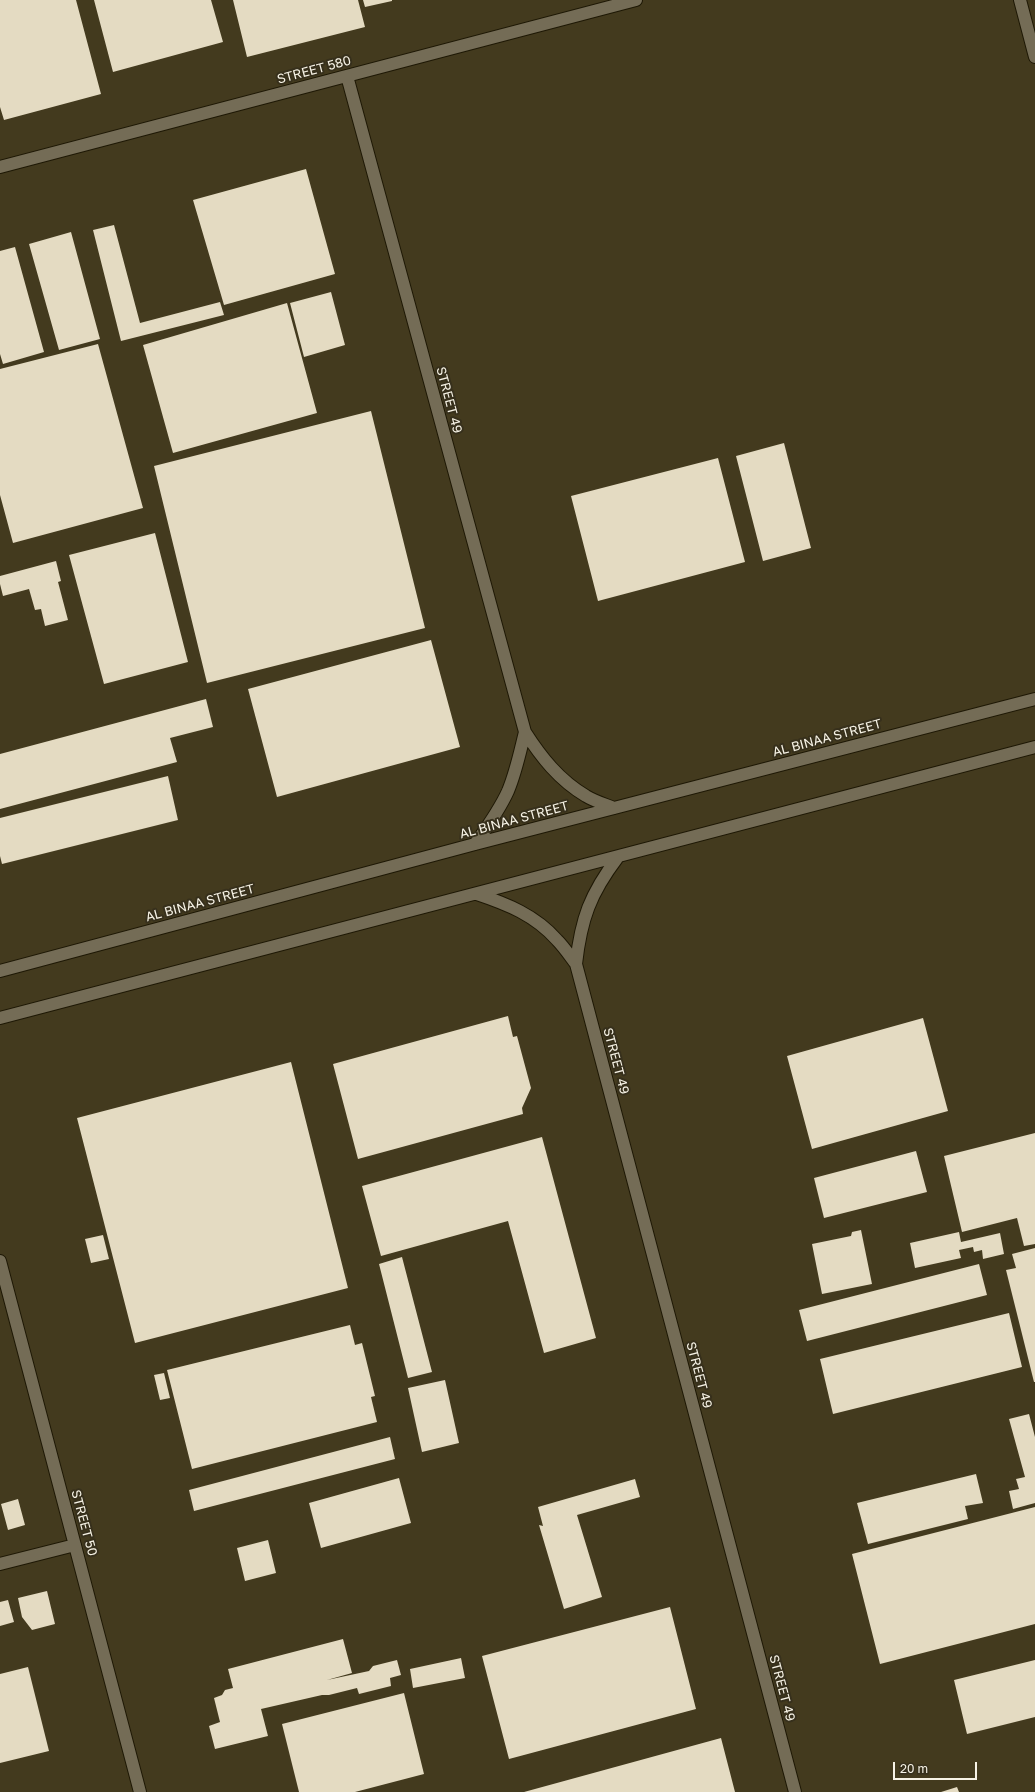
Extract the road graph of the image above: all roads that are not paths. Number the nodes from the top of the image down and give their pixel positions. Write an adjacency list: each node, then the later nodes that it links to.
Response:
1 (636, 0): 4 (street, STREET 580)
2 (1020, 0): 3 (street)
3 (1035, 57)
4 (347, 76): 5 (street, STREET 580); 7 (street, STREET 49)
5 (0, 167)
6 (1035, 699): 9 (street, AL BINAA STREET)
7 (525, 732): 9 (street, STREET 49); 10 (street, STREET 49)
8 (1035, 748): 11 (street)
9 (614, 808): 10 (street, AL BINAA STREET)
10 (475, 844): 15 (street, AL BINAA STREET)
11 (618, 857): 12 (street); 14 (street, STREET 49)
12 (476, 894): 14 (street, STREET 49); 17 (street)
13 (0, 964): 15 (street)
14 (576, 964): 22 (street, STREET 49)
15 (12, 968): 16 (street, AL BINAA STREET)
16 (0, 971)
17 (2, 1020)
18 (0, 1261): 19 (street, STREET 50)
19 (75, 1545): 20 (street); 21 (street, STREET 50)
20 (0, 1564)
21 (140, 1792)
22 (795, 1792)

